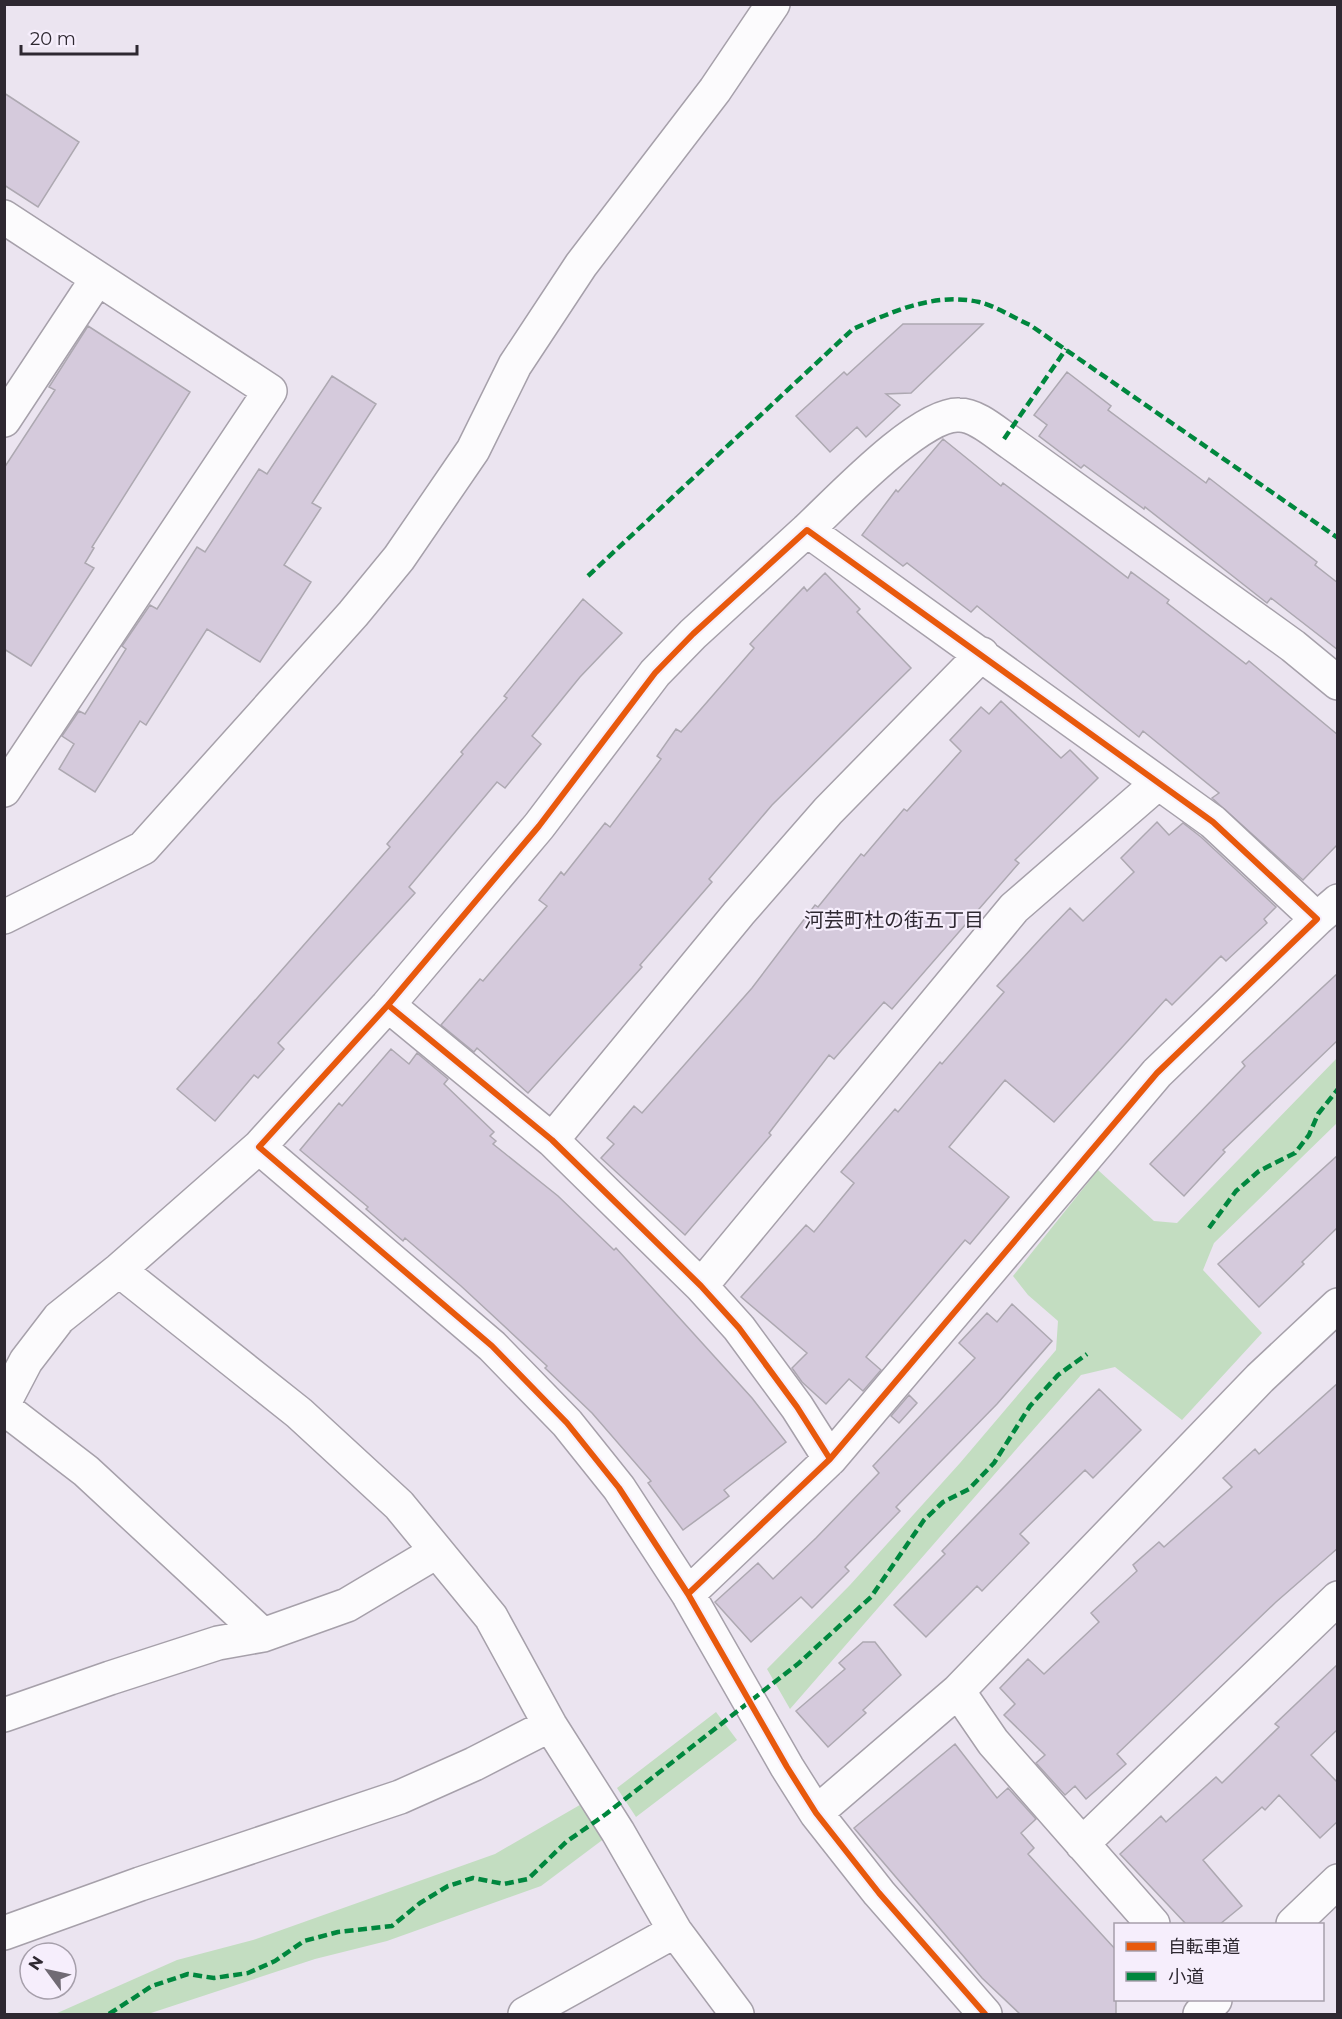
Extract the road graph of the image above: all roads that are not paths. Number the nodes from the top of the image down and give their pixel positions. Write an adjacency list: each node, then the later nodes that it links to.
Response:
1 (773, 4): 11 (street)
2 (4, 217): 3 (street)
3 (97, 279): 4 (street); 9 (street)
4 (4, 420)
5 (807, 530): 6 (street); 7 (street); 12 (street)
6 (982, 654): 8 (street); 13 (street)
7 (1338, 683)
8 (1158, 783): 10 (street); 16 (street)
9 (4, 790)
10 (1327, 910): 20 (street)
11 (4, 917)
12 (388, 1005): 13 (street); 14 (street)
13 (552, 1140): 16 (street)
14 (259, 1147): 15 (street); 22 (street)
15 (119, 1270): 18 (street); 21 (street)
16 (701, 1286): 20 (street)
17 (1338, 1305): 25 (street)
18 (4, 1403)
19 (4, 1408): 24 (street)
20 (830, 1459): 22 (street)
21 (436, 1552): 24 (street); 27 (street)
22 (687, 1594): 28 (street)
23 (1338, 1598): 29 (street)
24 (263, 1635): 26 (street)
25 (958, 1691): 28 (street); 29 (street)
26 (4, 1715)
27 (550, 1725): 33 (street); 34 (street)
28 (816, 1813): 38 (street)
29 (1082, 1844): 31 (street)
30 (1338, 1881): 32 (street)
31 (1152, 1923)
32 (1294, 1923)
33 (675, 1931): 36 (street); 37 (street)
34 (4, 1933)
35 (1214, 2001): 39 (street)
36 (525, 2014)
37 (736, 2014)
38 (985, 2014)
39 (1200, 2014)

